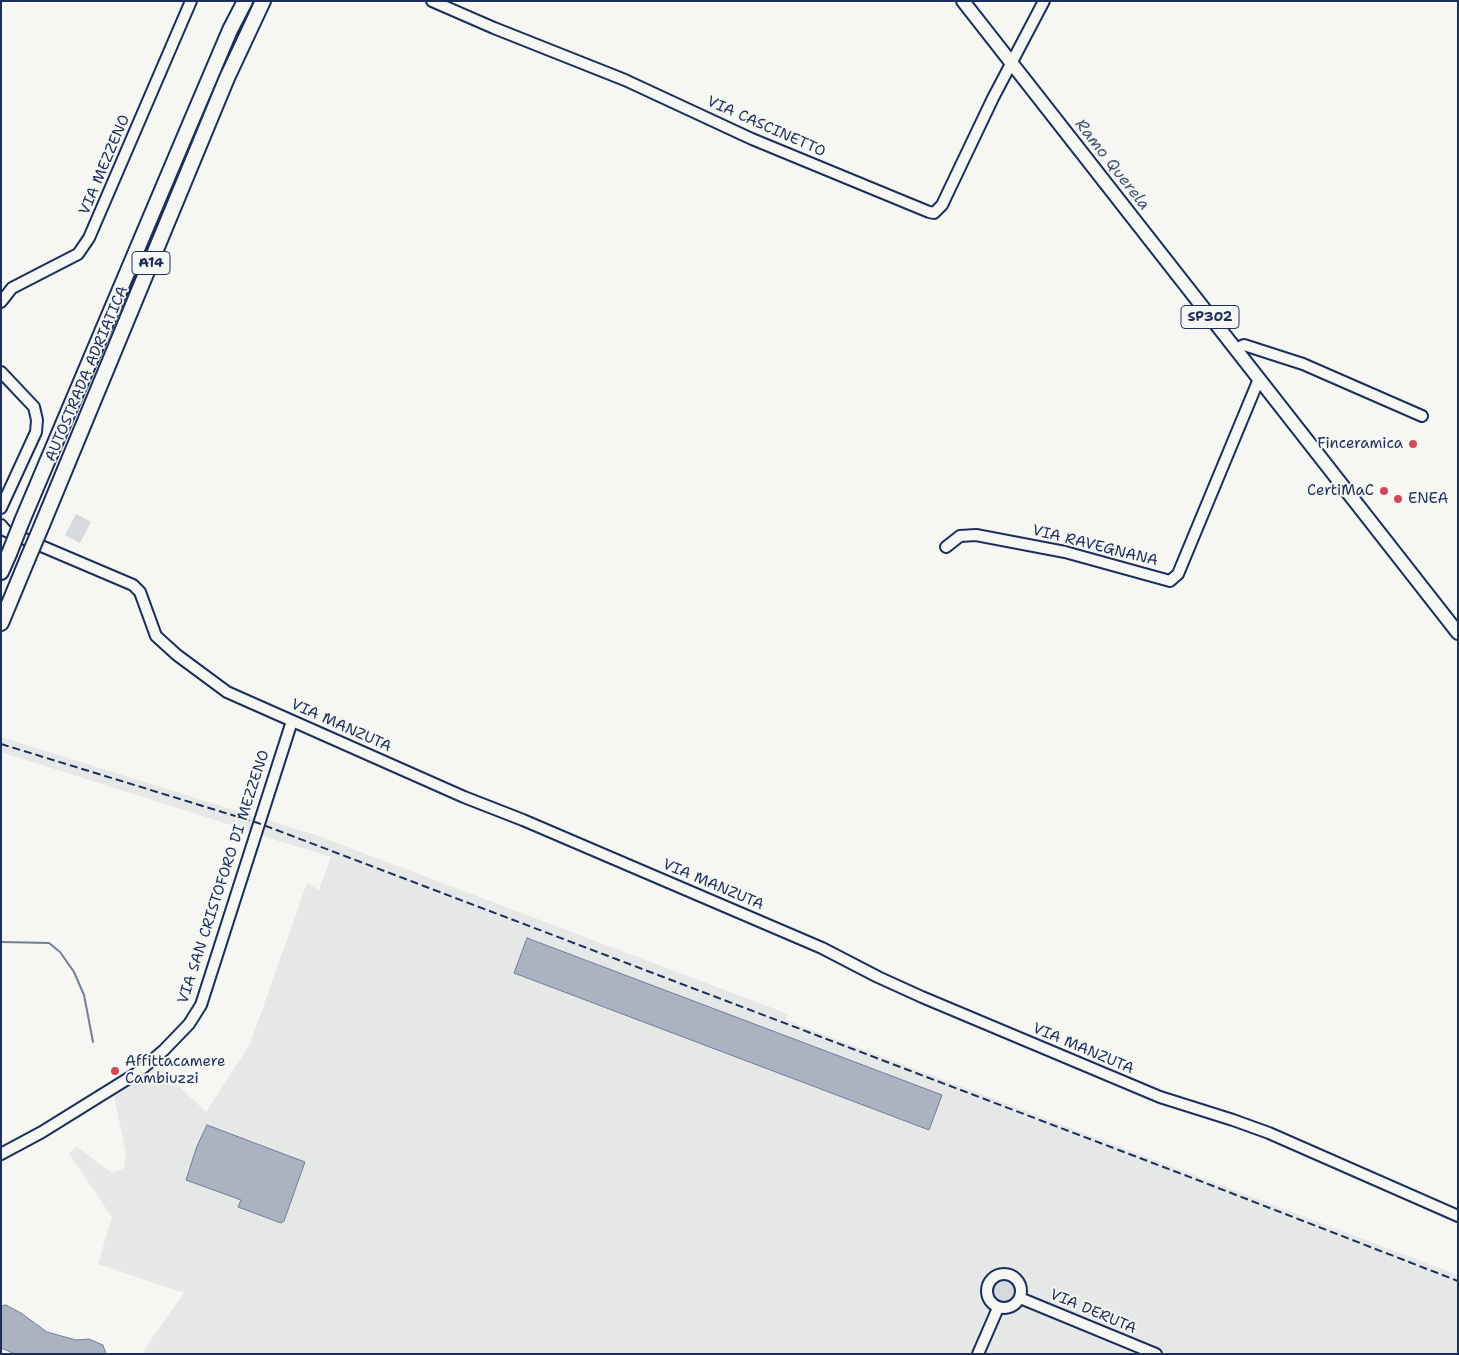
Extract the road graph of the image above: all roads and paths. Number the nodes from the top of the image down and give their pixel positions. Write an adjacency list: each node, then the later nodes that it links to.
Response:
1 (192, 1): 8 (street, VIA MEZZENO)
2 (245, 1): 16 (highway, AUTOSTRADA ADRIATICA / A14, bridge)
3 (263, 1): 17 (highway, AUTOSTRADA ADRIATICA / A14, bridge)
4 (432, 1): 7 (street, VIA CASCINETTO)
5 (963, 1): 7 (main road, SP302)
6 (1044, 1): 7 (street)
7 (1012, 64): 9 (main road, SP302)
8 (1, 302)
9 (1235, 349): 11 (main road, SP302); 12 (street)
10 (1, 372): 13 (street)
11 (1259, 379): 15 (street, VIA RAVEGNANA); 18 (main road, SP302)
12 (1422, 416)
13 (1, 508)
14 (1, 525): 19 (street, VIA MANZUTA)
15 (946, 547)
16 (1, 572)
17 (1, 623)
18 (1458, 633)
19 (292, 721): 20 (street, VIA SAN CRISTOFORO DI MEZZENO); 21 (street, VIA MANZUTA)
20 (1, 1154)
21 (1458, 1216)
22 (1020, 1298): 23 (street); 23 (street); 24 (street, VIA DERUTA)
23 (998, 1308): 25 (street)
24 (1142, 1351): 26 (street, VIA DERUTA)
25 (978, 1354)
26 (1156, 1354)

